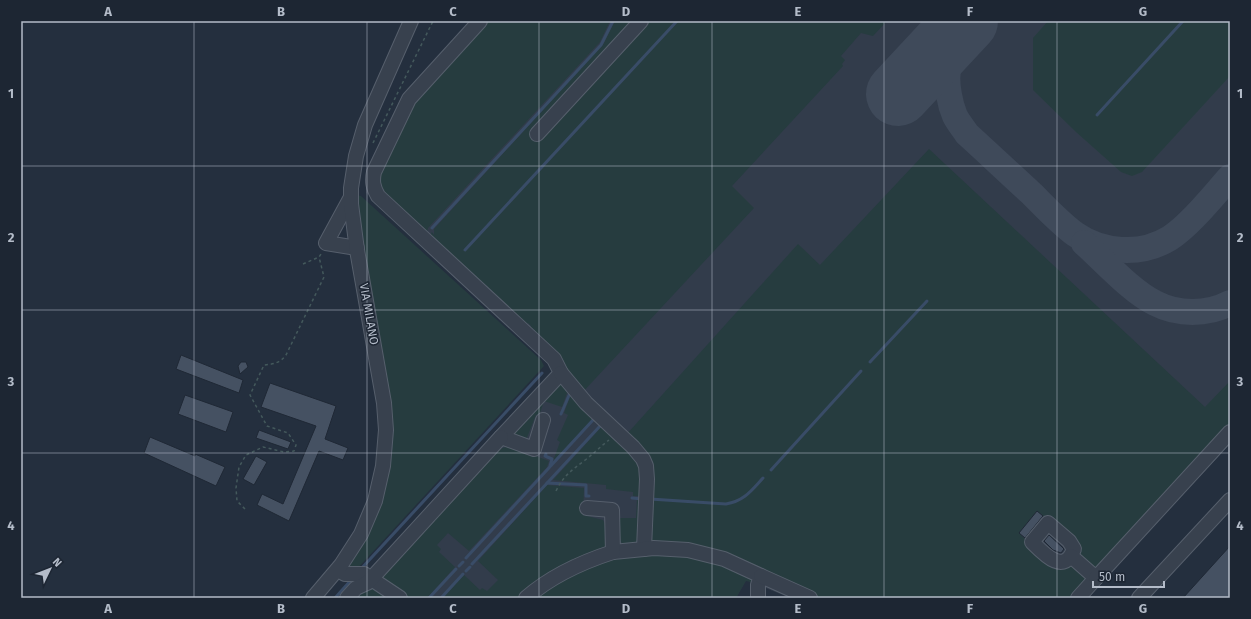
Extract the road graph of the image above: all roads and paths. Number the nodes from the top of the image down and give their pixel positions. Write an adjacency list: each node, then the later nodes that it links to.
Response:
1 (411, 21): 7 (street, VIA MILANO)
2 (433, 21): 6 (path)
3 (480, 21): 12 (street)
4 (641, 21): 5 (street)
5 (537, 134)
6 (370, 148)
7 (351, 196): 8 (street); 9 (street, VIA MILANO)
8 (326, 243): 9 (street); 10 (path)
9 (357, 248): 24 (street, VIA MILANO)
10 (319, 257): 11 (path); 20 (path)
11 (303, 264)
12 (561, 373): 15 (street); 16 (street)
13 (543, 420): 16 (street)
14 (1230, 432): 26 (street)
15 (617, 433): 17 (path); 21 (street)
16 (501, 437): 27 (street)
17 (556, 491)
18 (1230, 500): 35 (street)
19 (587, 508): 22 (street)
20 (245, 509)
21 (644, 549): 22 (street); 25 (street)
22 (613, 552): 32 (street)
23 (1071, 556): 26 (street)
24 (338, 570): 27 (street); 29 (street, VIA MILANO)
25 (761, 576): 28 (street); 33 (street)
26 (1096, 578): 34 (street)
27 (371, 579): 30 (street); 31 (street)
28 (758, 596)
29 (313, 598)
30 (346, 598)
31 (400, 598)
32 (526, 598)
33 (810, 598)
34 (1078, 598)
35 (1139, 598)

